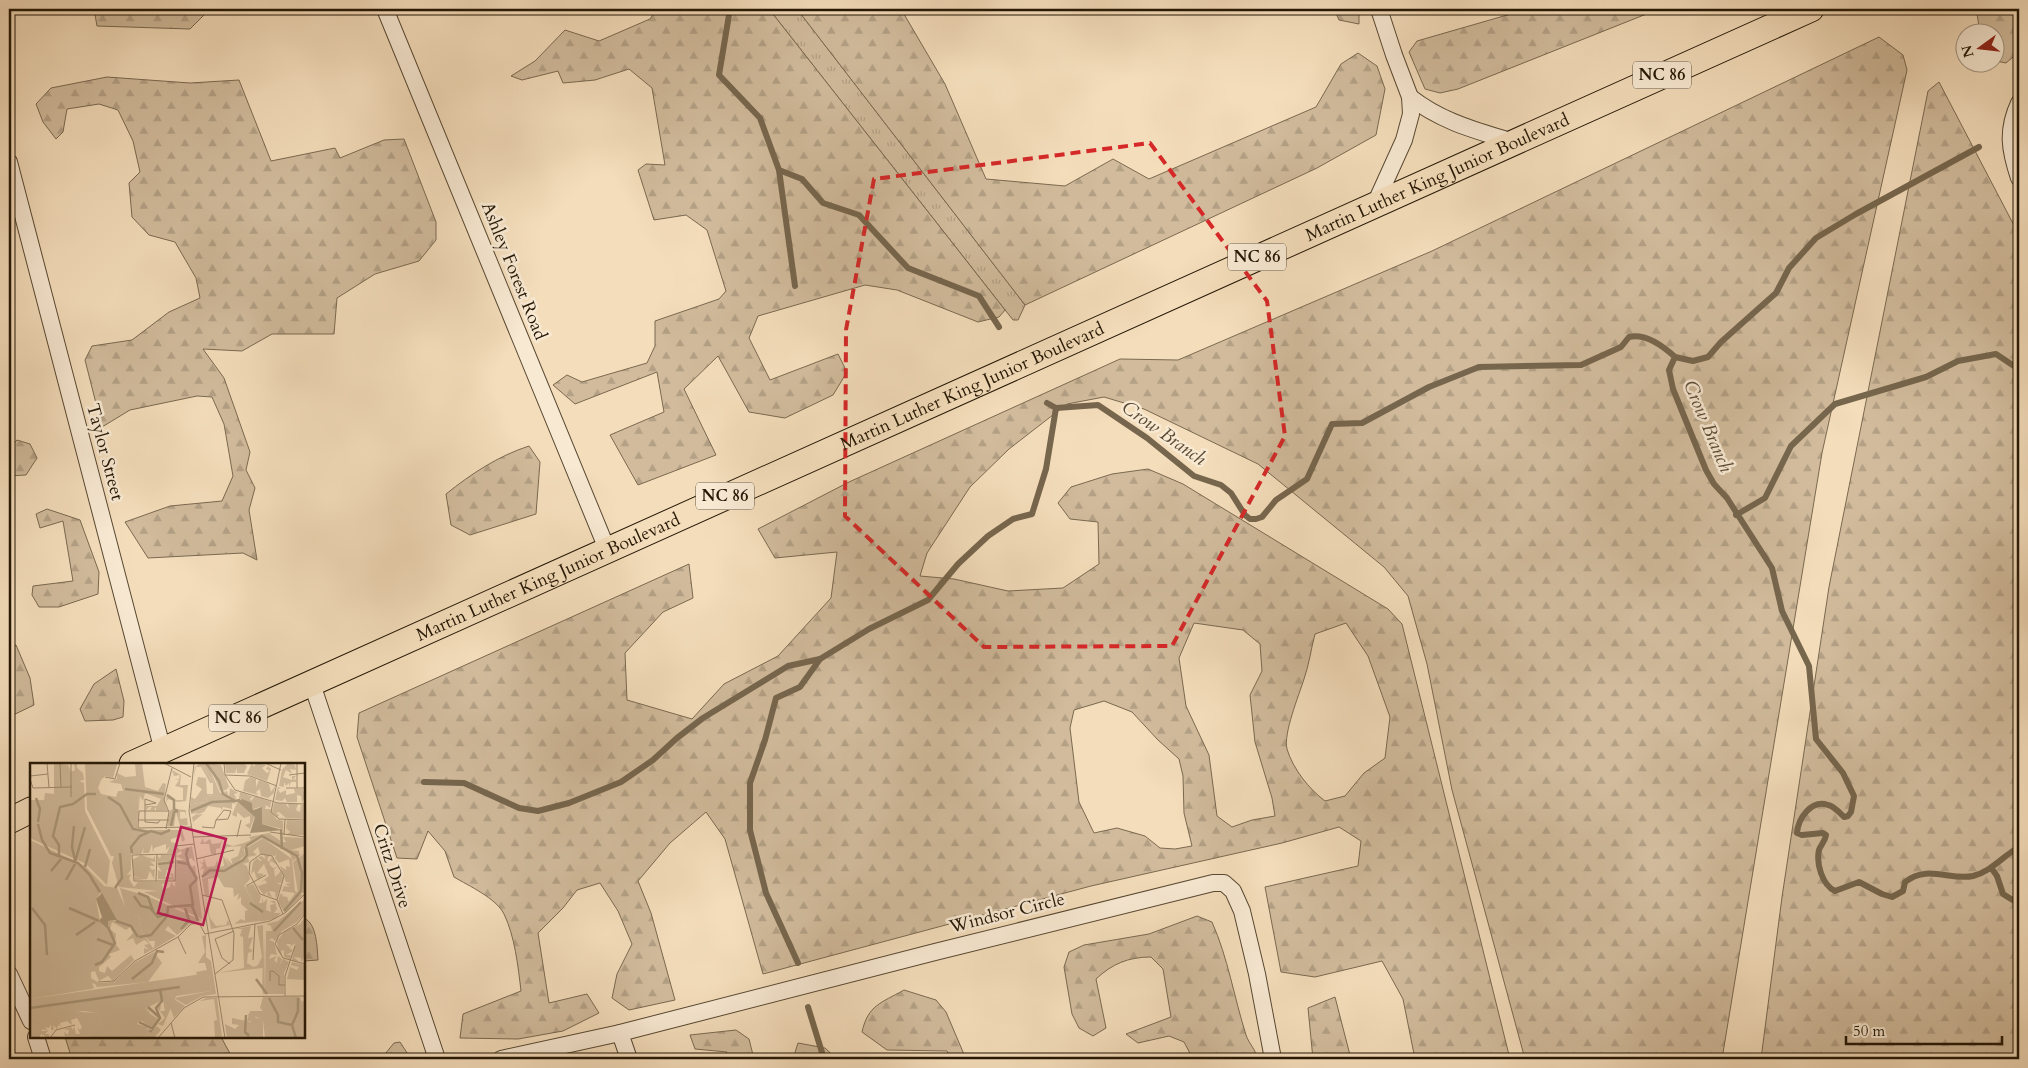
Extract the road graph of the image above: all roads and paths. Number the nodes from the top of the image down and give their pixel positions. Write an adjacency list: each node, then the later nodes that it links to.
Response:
1 (385, 9): 10 (street, Ashley Forest Road)
2 (1379, 9): 4 (street)
3 (1811, 9): 6 (main road, Martin Luther King Junior Boulevard / NC 86)
4 (1410, 97): 6 (street); 9 (street)
5 (2019, 104): 8 (street)
6 (1512, 142): 9 (main road, Martin Luther King Junior Boulevard / NC 86)
7 (9, 162): 12 (street, Taylor Street)
8 (2019, 178)
9 (1375, 204): 10 (main road, Martin Luther King Junior Boulevard / NC 86)
10 (607, 549): 11 (main road, Martin Luther King Junior Boulevard / NC 86)
11 (312, 684): 12 (main road, Martin Luther King Junior Boulevard / NC 86); 21 (street, Critz Drive)
12 (163, 751): 13 (main road, Martin Luther King Junior Boulevard / NC 86)
13 (134, 763)
14 (30, 810): 15 (main road)
15 (9, 821)
16 (9, 974): 17 (street)
17 (30, 1019)
18 (620, 1033): 22 (street, Windsor Circle); 23 (street); 24 (street, Windsor Circle)
19 (36, 1038): 20 (street)
20 (43, 1059)
21 (436, 1059)
22 (501, 1059)
23 (630, 1059)
24 (1273, 1059)

